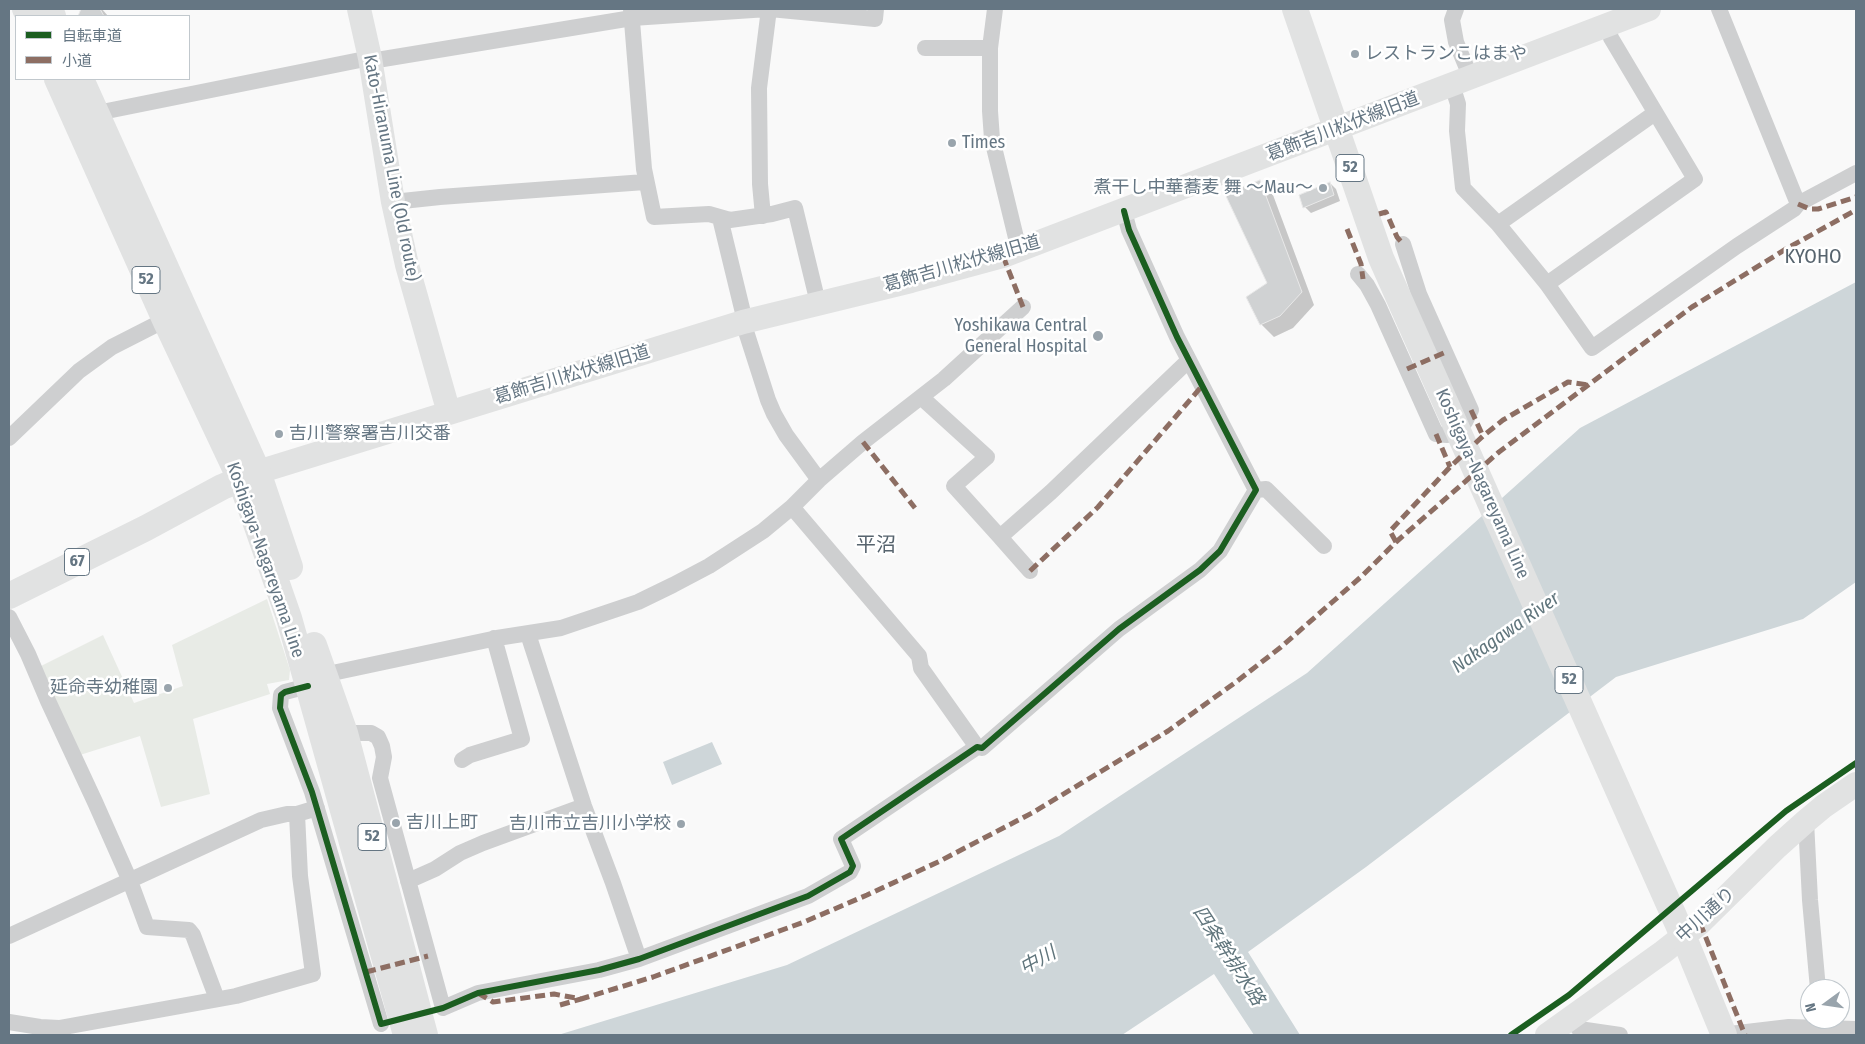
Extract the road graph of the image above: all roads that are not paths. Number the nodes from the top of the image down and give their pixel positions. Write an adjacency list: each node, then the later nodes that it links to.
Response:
1 (359, 9): 13 (street, Kato-Hiranuma Line (Old route))
2 (769, 9): 3 (street); 9 (street); 25 (street)
3 (876, 9)
4 (995, 9): 12 (street)
5 (1295, 9): 19 (main road, Koshigaya-Nagareyama Line / 52)
6 (1456, 9): 16 (street)
7 (1649, 9): 10 (street, 葛飾吉川松伏線旧道)
8 (1718, 9): 23 (street)
9 (632, 13): 13 (street); 21 (street)
10 (1619, 17): 16 (street, 葛飾吉川松伏線旧道); 18 (street)
11 (926, 48): 12 (street)
12 (990, 48): 29 (street)
13 (370, 59): 17 (street); 22 (street, Kato-Hiranuma Line (Old route))
14 (57, 80): 34 (main road, Koshigaya-Nagareyama Line / 52)
15 (81, 80): 17 (main road, Koshigaya-Nagareyama Line / 52)
16 (1461, 82): 19 (street, 葛飾吉川松伏線旧道); 27 (street)
17 (97, 113): 40 (main road, Koshigaya-Nagareyama Line / 52)
18 (1655, 113): 27 (street); 31 (street)
19 (1337, 129): 24 (street, 葛飾吉川松伏線旧道); 74 (main road, Koshigaya-Nagareyama Line / 52)
20 (1856, 173): 23 (street)
21 (645, 182): 22 (street); 26 (street)
22 (393, 202): 38 (street, Kato-Hiranuma Line (Old route))
23 (1798, 204): 31 (street)
24 (1124, 211): 29 (street, 葛飾吉川松伏線旧道); 36 (street)
25 (764, 216): 26 (street); 32 (street)
26 (720, 218): 35 (street)
27 (1498, 224): 31 (street)
28 (1403, 244): 30 (street)
29 (1019, 250): 32 (street, 葛飾吉川松伏線旧道)
30 (1358, 274)
31 (1547, 284)
32 (818, 303): 35 (street, 葛飾吉川松伏線旧道)
33 (1023, 307): 37 (street)
34 (165, 320): 39 (street); 40 (main road, Koshigaya-Nagareyama Line / 52)
35 (744, 321): 38 (street, 葛飾吉川松伏線旧道); 41 (street)
36 (1188, 360): 42 (street); 44 (street)
37 (921, 397): 41 (street); 44 (street)
38 (449, 413): 40 (street, 葛飾吉川松伏線旧道)
39 (12, 428)
40 (249, 476): 47 (main road, 67); 51 (main road, Koshigaya-Nagareyama Line / 52)
41 (819, 480): 43 (street)
42 (1256, 490): 45 (street); 53 (street)
43 (792, 507): 49 (street); 53 (street)
44 (1000, 536): 46 (street)
45 (1324, 546)
46 (1030, 571)
47 (9, 596)
48 (9, 617): 60 (street)
49 (528, 634): 50 (street); 56 (street)
50 (494, 638): 51 (street); 54 (street)
51 (316, 681): 52 (main road, Koshigaya-Nagareyama Line / 52); 57 (street); 70 (main road, Koshigaya-Nagareyama Line / 52)
52 (345, 733): 61 (street); 71 (main road, Koshigaya-Nagareyama Line / 52)
53 (977, 746): 63 (street)
54 (462, 760)
55 (1856, 784): 59 (street, 中川通り)
56 (584, 806): 61 (street); 63 (street)
57 (318, 808): 58 (street); 68 (street)
58 (297, 814): 60 (street); 65 (street)
59 (1806, 821): 64 (street); 66 (street, 中川通り)
60 (130, 881): 62 (street); 65 (street)
61 (408, 881): 63 (street)
62 (9, 936)
63 (639, 959)
64 (1817, 979)
65 (217, 999): 67 (street)
66 (1571, 1018): 72 (street, 中川通り); 73 (street)
67 (9, 1022)
68 (381, 1024)
69 (1800, 1026): 74 (street)
70 (406, 1035)
71 (426, 1035)
72 (1547, 1035)
73 (1620, 1035)
74 (1722, 1035)

